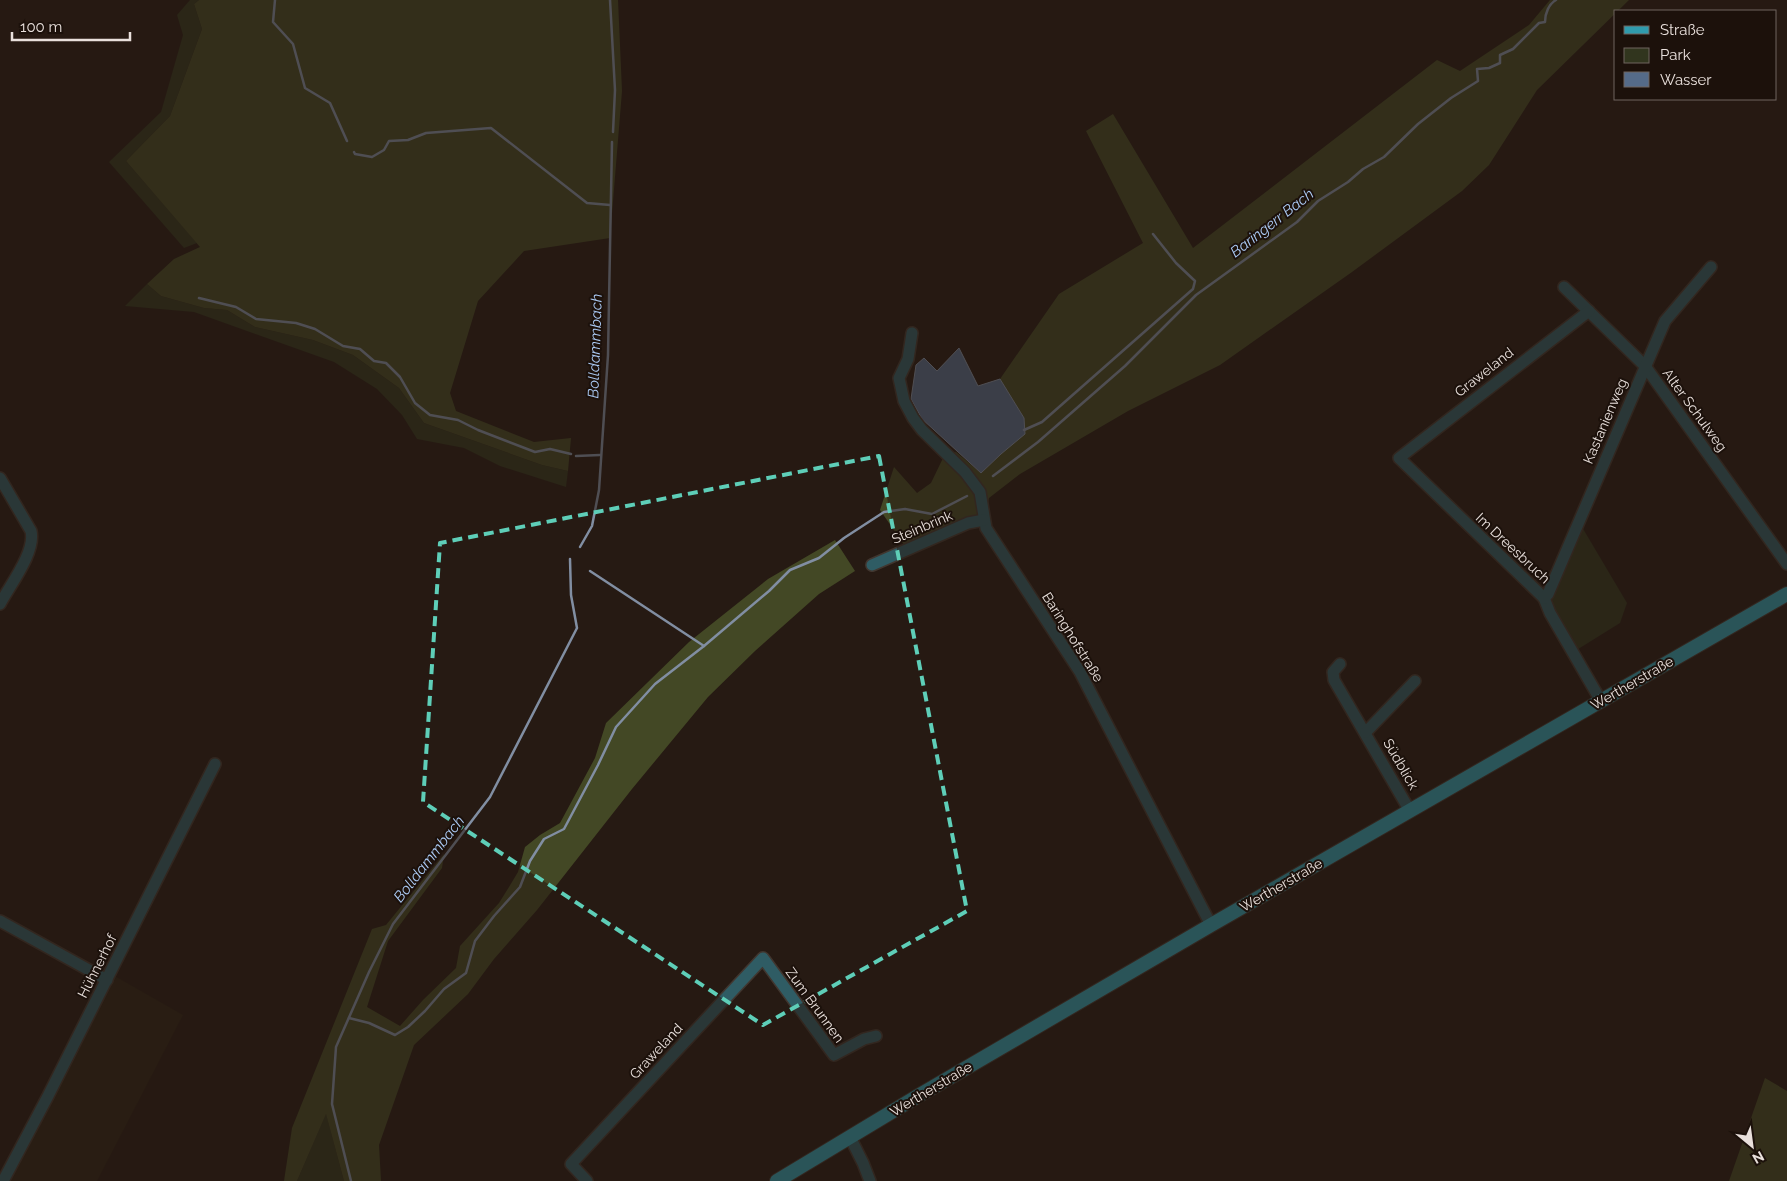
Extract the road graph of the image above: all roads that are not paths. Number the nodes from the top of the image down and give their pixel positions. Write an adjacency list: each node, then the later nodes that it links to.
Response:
1 (1710, 267): 5 (street, Kastanienweg)
2 (1564, 287): 3 (street, Alter Schulweg)
3 (1588, 311): 5 (street, Alter Schulweg); 6 (street, Graweland)
4 (912, 333): 8 (street, Baringhofstraße)
5 (1645, 366): 10 (street, Alter Schulweg); 12 (street, Kastanienweg)
6 (1399, 458): 12 (street, Im Dreesbruch)
7 (0, 478): 13 (street)
8 (984, 520): 9 (street, Steinbrink); 21 (street, Baringhofstraße)
9 (872, 564)
10 (1787, 564)
11 (1787, 594): 16 (main road, Wertherstraße)
12 (1544, 598): 16 (street, Im Dreesbruch)
13 (0, 604)
14 (1340, 664): 17 (street, Südblick)
15 (1414, 680): 17 (street, Südblick)
16 (1601, 701): 19 (main road, Wertherstraße)
17 (1366, 732): 19 (street, Südblick)
18 (215, 764): 23 (street, Hühnerhof)
19 (1410, 811): 21 (main road, Wertherstraße)
20 (0, 921): 23 (street)
21 (1211, 925): 25 (main road, Wertherstraße)
22 (763, 958): 24 (street, Zum Brunnen); 27 (street, Graweland)
23 (106, 980): 26 (street, Hühnerhof)
24 (876, 1036)
25 (850, 1137): 28 (main road, Wertherstraße); 29 (street)
26 (3, 1181)
27 (587, 1181)
28 (777, 1181)
29 (870, 1181)

